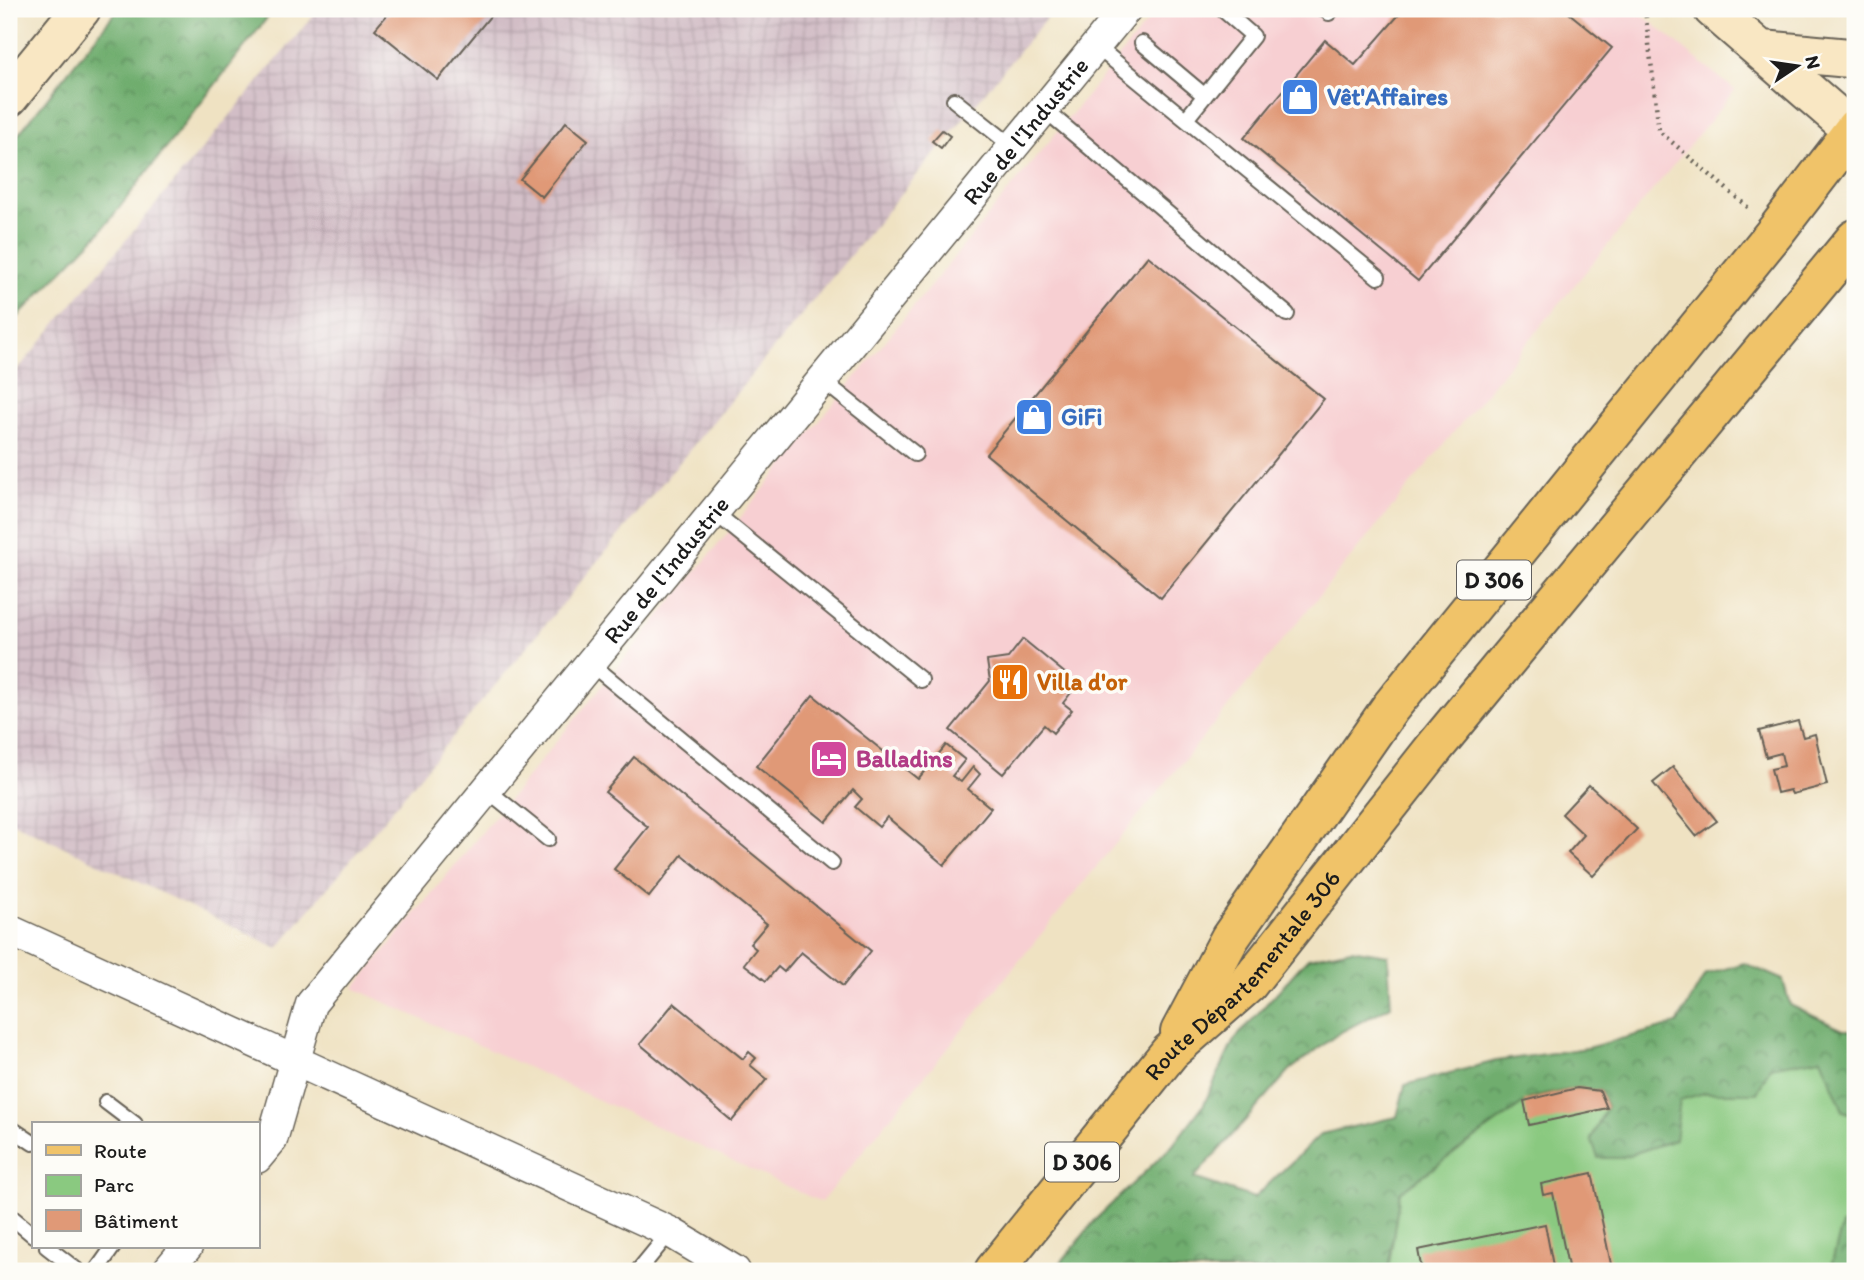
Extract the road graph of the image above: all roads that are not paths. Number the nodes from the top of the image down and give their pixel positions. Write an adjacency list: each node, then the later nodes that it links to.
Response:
1 (81, 9): 12 (street)
2 (1126, 9): 8 (street, Rue de l'Industrie)
3 (1222, 9): 11 (lane)
4 (1324, 9): 5 (lane)
5 (1332, 9)
6 (1713, 9): 9 (street)
7 (1142, 43): 11 (lane)
8 (1096, 46): 14 (street, Rue de l'Industrie); 15 (lane)
9 (1763, 50): 10 (street); 16 (street)
10 (1855, 57)
11 (1205, 96): 15 (lane)
12 (9, 97)
13 (954, 100): 17 (lane)
14 (1044, 109): 17 (street, Rue de l'Industrie); 20 (lane)
15 (1186, 120): 19 (lane)
16 (1855, 130): 30 (main road, D 306)
17 (1013, 147): 21 (street, Rue de l'Industrie)
18 (1855, 239): 30 (main road, Route Départementale 306 / D 306)
19 (1378, 277)
20 (1287, 313)
21 (822, 380): 22 (lane); 23 (street, Rue de l'Industrie)
22 (915, 454)
23 (714, 512): 24 (street, Rue de l'Industrie); 25 (lane)
24 (590, 663): 26 (street, Rue de l'Industrie); 28 (lane)
25 (921, 680)
26 (486, 789): 27 (lane); 31 (street, Rue de l'Industrie)
27 (548, 839)
28 (832, 863)
29 (9, 930): 31 (street)
30 (1170, 1052): 48 (main road, Route Départementale 306 / D 306)
31 (295, 1062): 36 (street, Rue de l'Industrie); 38 (street)
32 (106, 1102): 33 (lane)
33 (132, 1122)
34 (9, 1127): 35 (lane)
35 (32, 1142)
36 (259, 1156)
37 (9, 1215): 39 (lane)
38 (670, 1232): 46 (lane); 47 (street)
39 (32, 1234)
40 (48, 1248): 43 (lane)
41 (112, 1248): 44 (lane)
42 (186, 1248): 45 (street)
43 (78, 1271)
44 (96, 1271)
45 (167, 1271)
46 (638, 1271)
47 (735, 1271)
48 (994, 1271)

